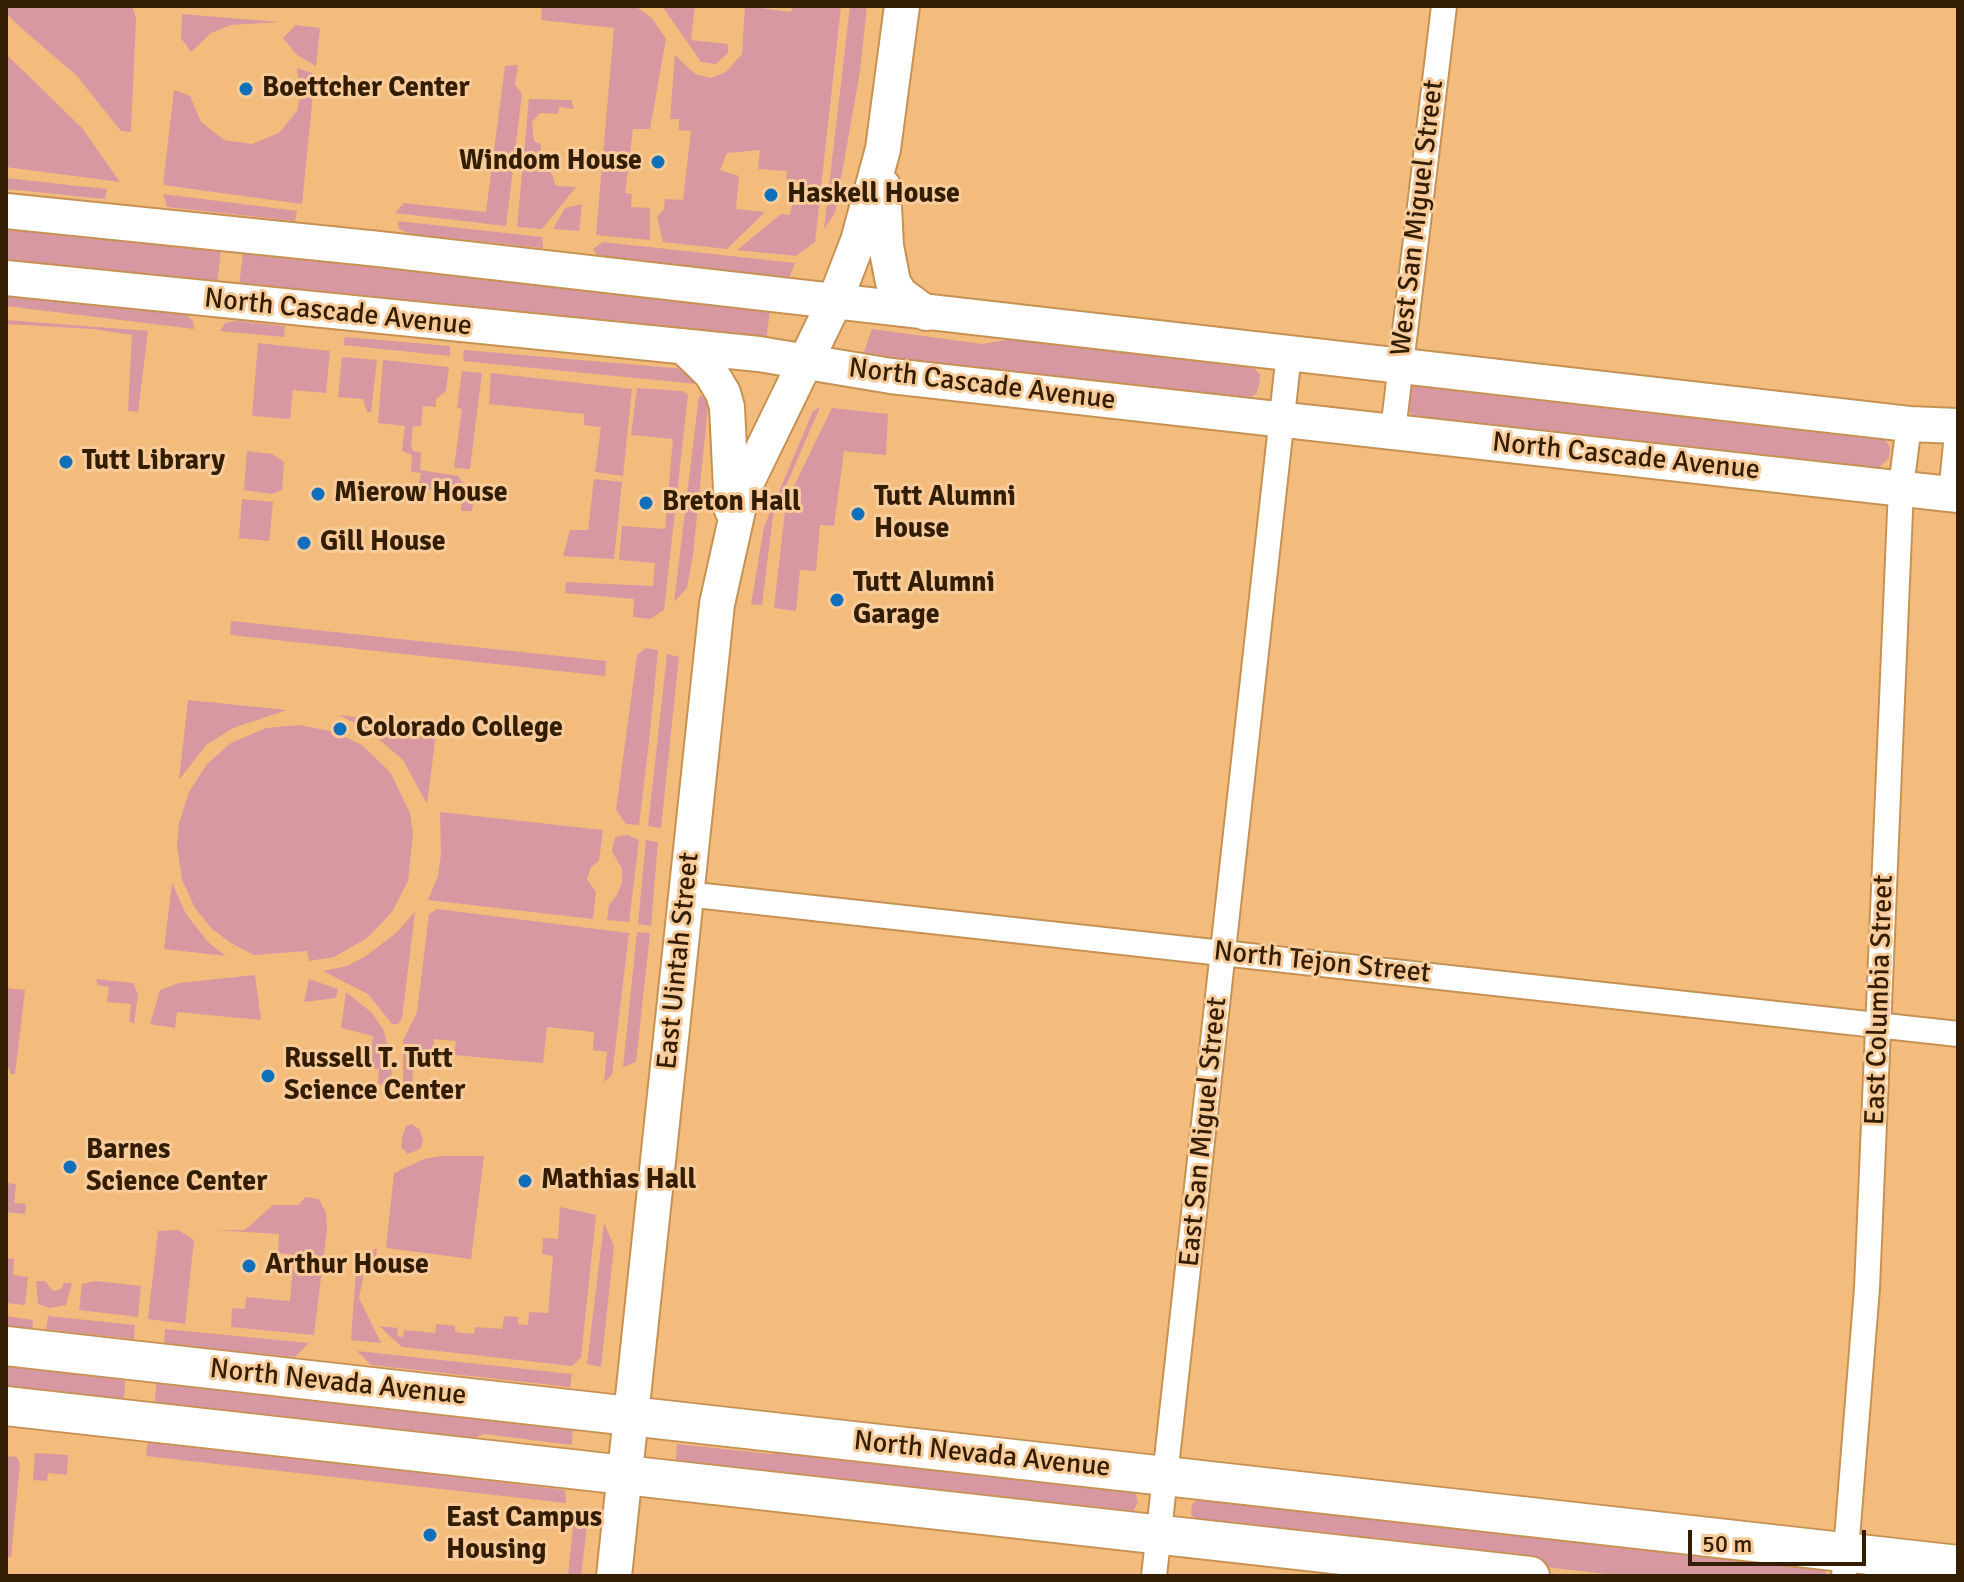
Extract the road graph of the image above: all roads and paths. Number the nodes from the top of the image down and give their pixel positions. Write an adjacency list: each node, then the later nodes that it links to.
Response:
1 (902, 6): 3 (main road)
2 (1444, 6): 11 (street, West San Miguel Street)
3 (883, 149): 6 (main road, East Uintah Street); 7 (main road)
4 (6, 211): 6 (main road)
5 (6, 278): 8 (main road, North Cascade Avenue)
6 (834, 303): 7 (main road); 10 (main road, East Uintah Street)
7 (926, 313): 9 (main road)
8 (683, 346): 10 (main road, North Cascade Avenue); 18 (main road)
9 (1289, 353): 11 (main road); 12 (street, East San Miguel Street)
10 (807, 363): 12 (main road, North Cascade Avenue); 18 (main road, East Uintah Street)
11 (1400, 364): 13 (main road); 15 (street, West San Miguel Street)
12 (1282, 419): 15 (main road, North Cascade Avenue); 20 (street, East San Miguel Street)
13 (1909, 424): 14 (main road); 16 (street, East Columbia Street)
14 (1958, 425): 17 (street)
15 (1393, 431): 16 (main road, North Cascade Avenue)
16 (1901, 488): 17 (main road, North Cascade Avenue); 21 (street, East Columbia Street)
17 (1955, 494)
18 (733, 520): 19 (main road, East Uintah Street)
19 (686, 894): 20 (street, North Tejon Street); 25 (main road, East Uintah Street)
20 (1224, 951): 21 (street, North Tejon Street); 27 (street, East San Miguel Street)
21 (1880, 1025): 22 (street, North Tejon Street); 29 (street, East Columbia Street)
22 (1958, 1034)
23 (6, 1346): 25 (main road, North Nevada Avenue)
24 (6, 1406): 26 (main road, North Nevada Avenue)
25 (632, 1415): 26 (main road, East Uintah Street); 27 (main road, North Nevada Avenue)
26 (626, 1474): 28 (main road, North Nevada Avenue); 31 (main road, East Uintah Street)
27 (1166, 1475): 28 (street, East San Miguel Street); 29 (main road, North Nevada Avenue)
28 (1159, 1535): 32 (street, East San Miguel Street); 33 (main road, North Nevada Avenue)
29 (1844, 1564): 30 (main road, North Nevada Avenue)
30 (1958, 1565)
31 (614, 1576)
32 (1154, 1576)
33 (1530, 1576)

